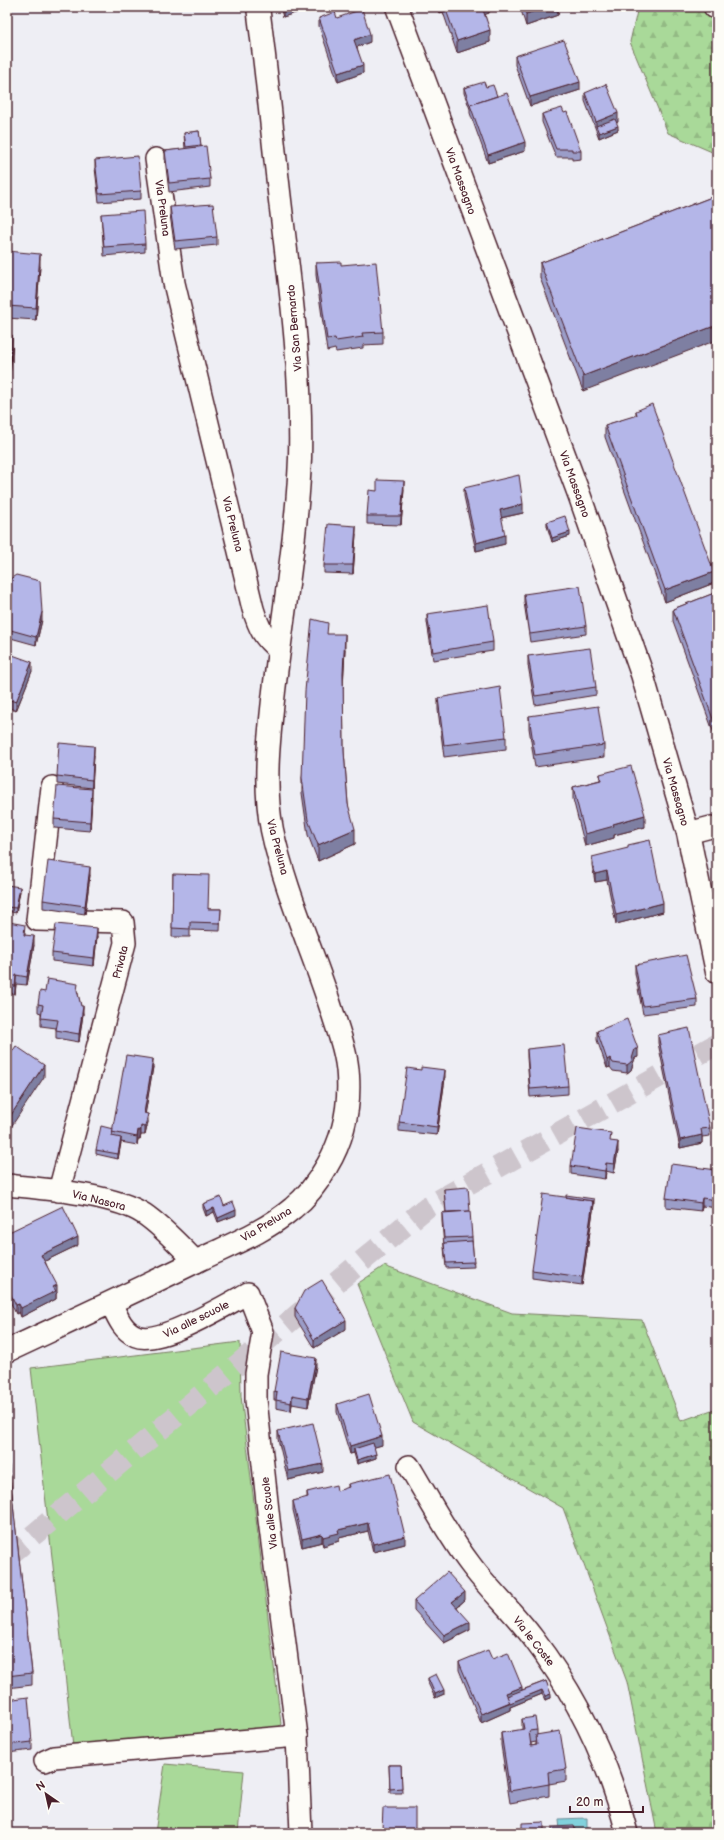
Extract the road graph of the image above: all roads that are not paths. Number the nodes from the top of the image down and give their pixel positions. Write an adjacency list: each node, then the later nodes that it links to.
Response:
1 (258, 7): 4 (street, Via San Bernardo)
2 (397, 7): 7 (street, Via Massagno)
3 (156, 160): 4 (street, Via Preluna)
4 (279, 650): 11 (street, Via Preluna)
5 (52, 787): 10 (street, Privata)
6 (717, 828): 7 (street)
7 (688, 833): 8 (street, Via Massagno)
8 (717, 972)
9 (7, 1185): 10 (street, Via Nasora)
10 (59, 1191): 11 (street, Via Nasora)
11 (196, 1262): 13 (street, Via Preluna)
12 (248, 1293): 13 (street, Via alle scuole); 16 (street, Via alle Scuole)
13 (111, 1303): 14 (street, Via Preluna)
14 (7, 1351)
15 (409, 1466): 19 (street, Via le Coste)
16 (297, 1736): 17 (street); 18 (street, Via alle Scuole)
17 (45, 1761)
18 (300, 1833)
19 (627, 1833)

